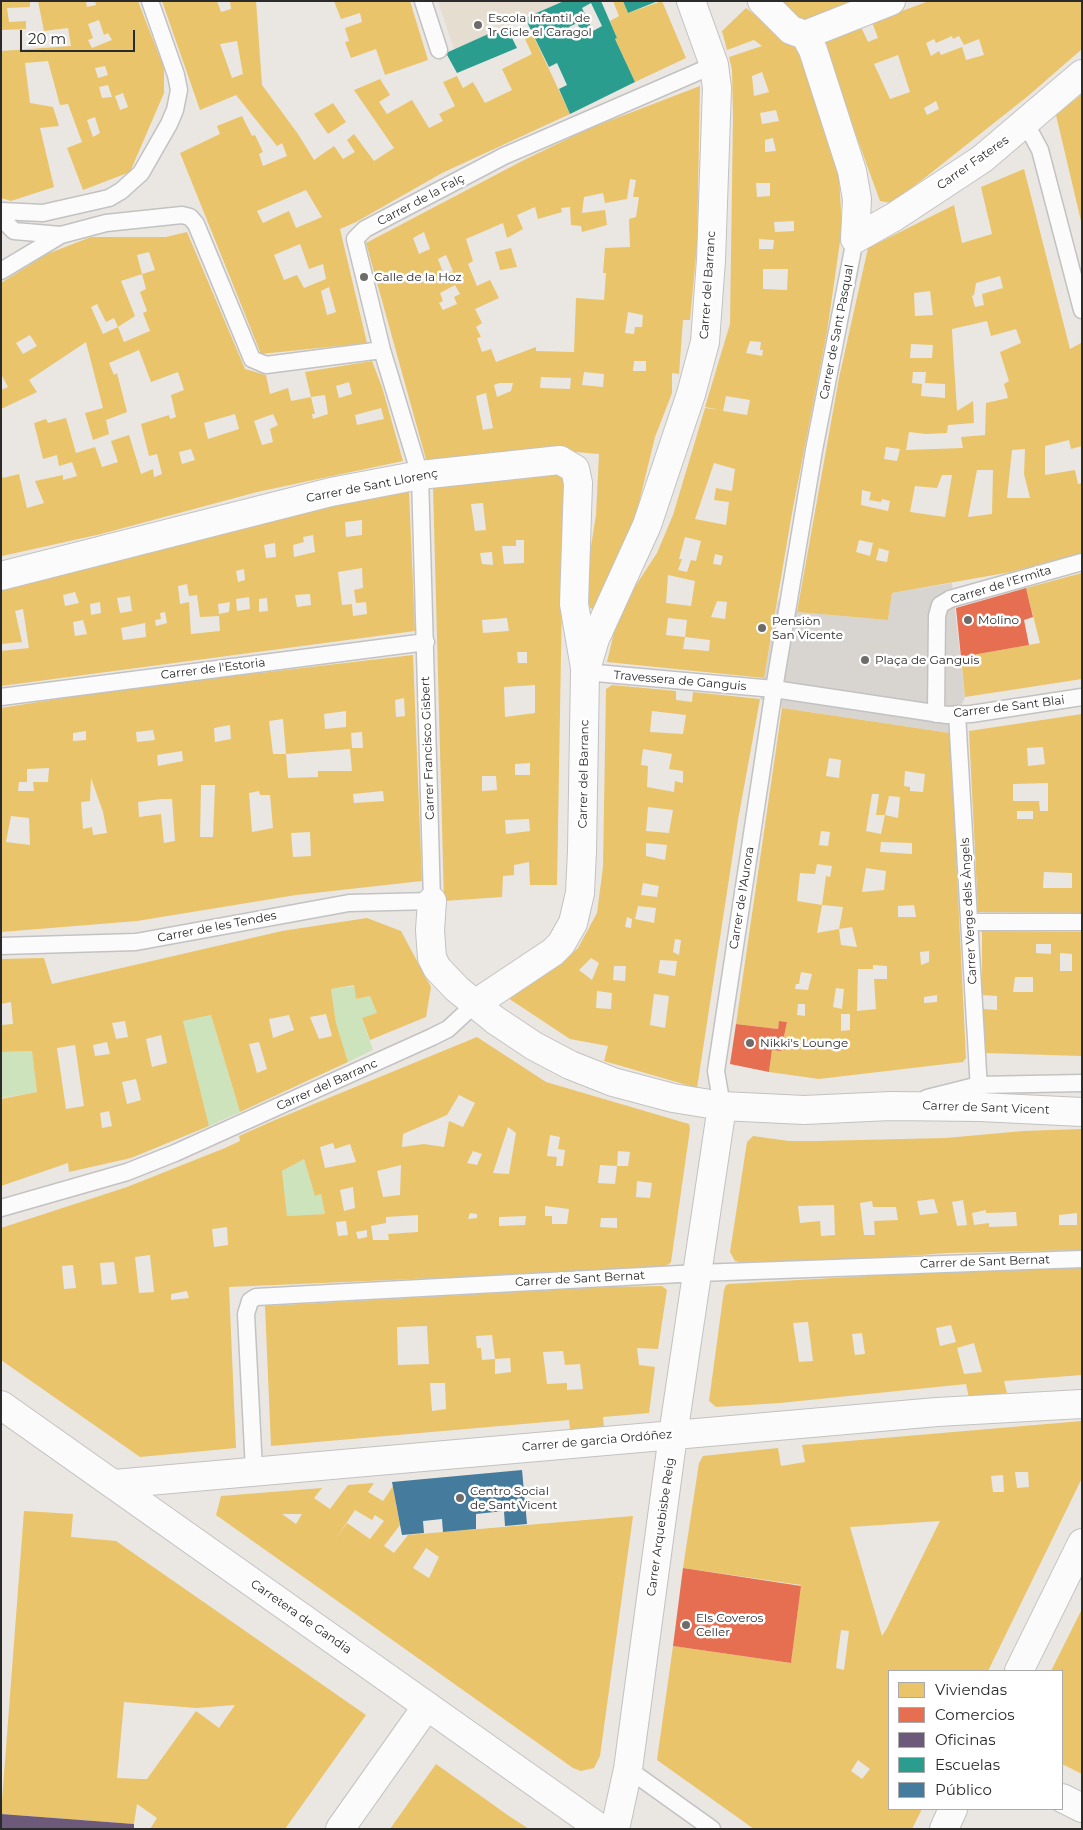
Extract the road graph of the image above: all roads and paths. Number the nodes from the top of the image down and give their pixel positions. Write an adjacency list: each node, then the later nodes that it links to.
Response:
1 (150, 1): 11 (lane)
2 (422, 1): 7 (lane)
3 (691, 1): 8 (street, Carrer del Barranc)
4 (762, 1): 6 (street)
5 (891, 1): 6 (street)
6 (805, 35): 14 (street, Carrer de Sant Pasqual)
7 (439, 50)
8 (714, 65): 17 (lane, Carrer de la Falç); 22 (street, Carrer del Barranc)
9 (1082, 74): 10 (street, Carrer Fateres)
10 (1025, 122): 14 (street, Carrer Fateres); 16 (lane)
11 (1, 211)
12 (1, 218): 13 (lane)
13 (61, 235): 15 (lane); 17 (lane)
14 (856, 239): 23 (lane, Carrer de Sant Pasqual)
15 (1, 271)
16 (1082, 310)
17 (382, 350): 18 (lane, Carrer de la Falç)
18 (420, 474): 20 (street, Carrer de Sant Llorenç); 21 (lane, Carrer Francisco Gisbert); 22 (street, Carrer de Sant Llorenç)
19 (1082, 562): 26 (lane, Carrer de l'Ermita)
20 (1, 576)
21 (426, 642): 24 (lane, Carrer de l'Estoria); 28 (lane, Carrer Francisco Gisbert)
22 (585, 672): 23 (lane, Travessera de Ganguis); 32 (street, Carrer del Barranc)
23 (774, 689): 26 (lane); 35 (lane, Carrer de l'Aurora)
24 (1, 697)
25 (1082, 697): 27 (lane, Carrer de Sant Blai)
26 (936, 714): 27 (lane, Carrer de Sant Blai)
27 (957, 714): 29 (lane, Carrer Verge dels Àngels)
28 (432, 902): 31 (lane, Carrer de les Tendes); 32 (street, Carrer Francisco Gisbert)
29 (970, 922): 30 (lane); 34 (lane, Carrer Verge dels Àngels)
30 (1082, 922)
31 (1, 946)
32 (475, 1004): 35 (street, Carrer de Sant Vicent); 37 (lane, Carrer del Barranc)
33 (1082, 1083): 34 (lane, Carrer de Sant Vicent)
34 (980, 1096): 35 (street, Carrer de Sant Vicent); 36 (street, Carrer de Sant Vicent)
35 (722, 1106): 39 (street, Carrer Arquebisbe Reig)
36 (1082, 1112)
37 (1, 1208)
38 (1082, 1259): 39 (lane, Carrer de Sant Bernat)
39 (698, 1273): 42 (street, Carrer Arquebisbe Reig); 43 (lane, Carrer de Sant Bernat)
40 (1082, 1404): 42 (street, Carrer de garcia Ordóñez)
41 (1, 1405): 44 (street, Carretera de Gandia)
42 (673, 1435): 43 (street, Carrer de garcia Ordóñez); 48 (street, Carrer Arquebisbe Reig)
43 (254, 1470): 44 (street, Carrer de garcia Ordóñez)
44 (114, 1484): 47 (street, Carretera de Gandia)
45 (1082, 1543): 46 (street)
46 (1020, 1670)
47 (427, 1706): 52 (street); 53 (street, Carretera de Gandia)
48 (628, 1769): 54 (street, Carrer Arquebisbe Reig); 55 (lane)
49 (1063, 1798): 50 (street)
50 (1082, 1808)
51 (953, 1810): 56 (street)
52 (340, 1829)
53 (601, 1829)
54 (615, 1829)
55 (712, 1829)
56 (944, 1829)

